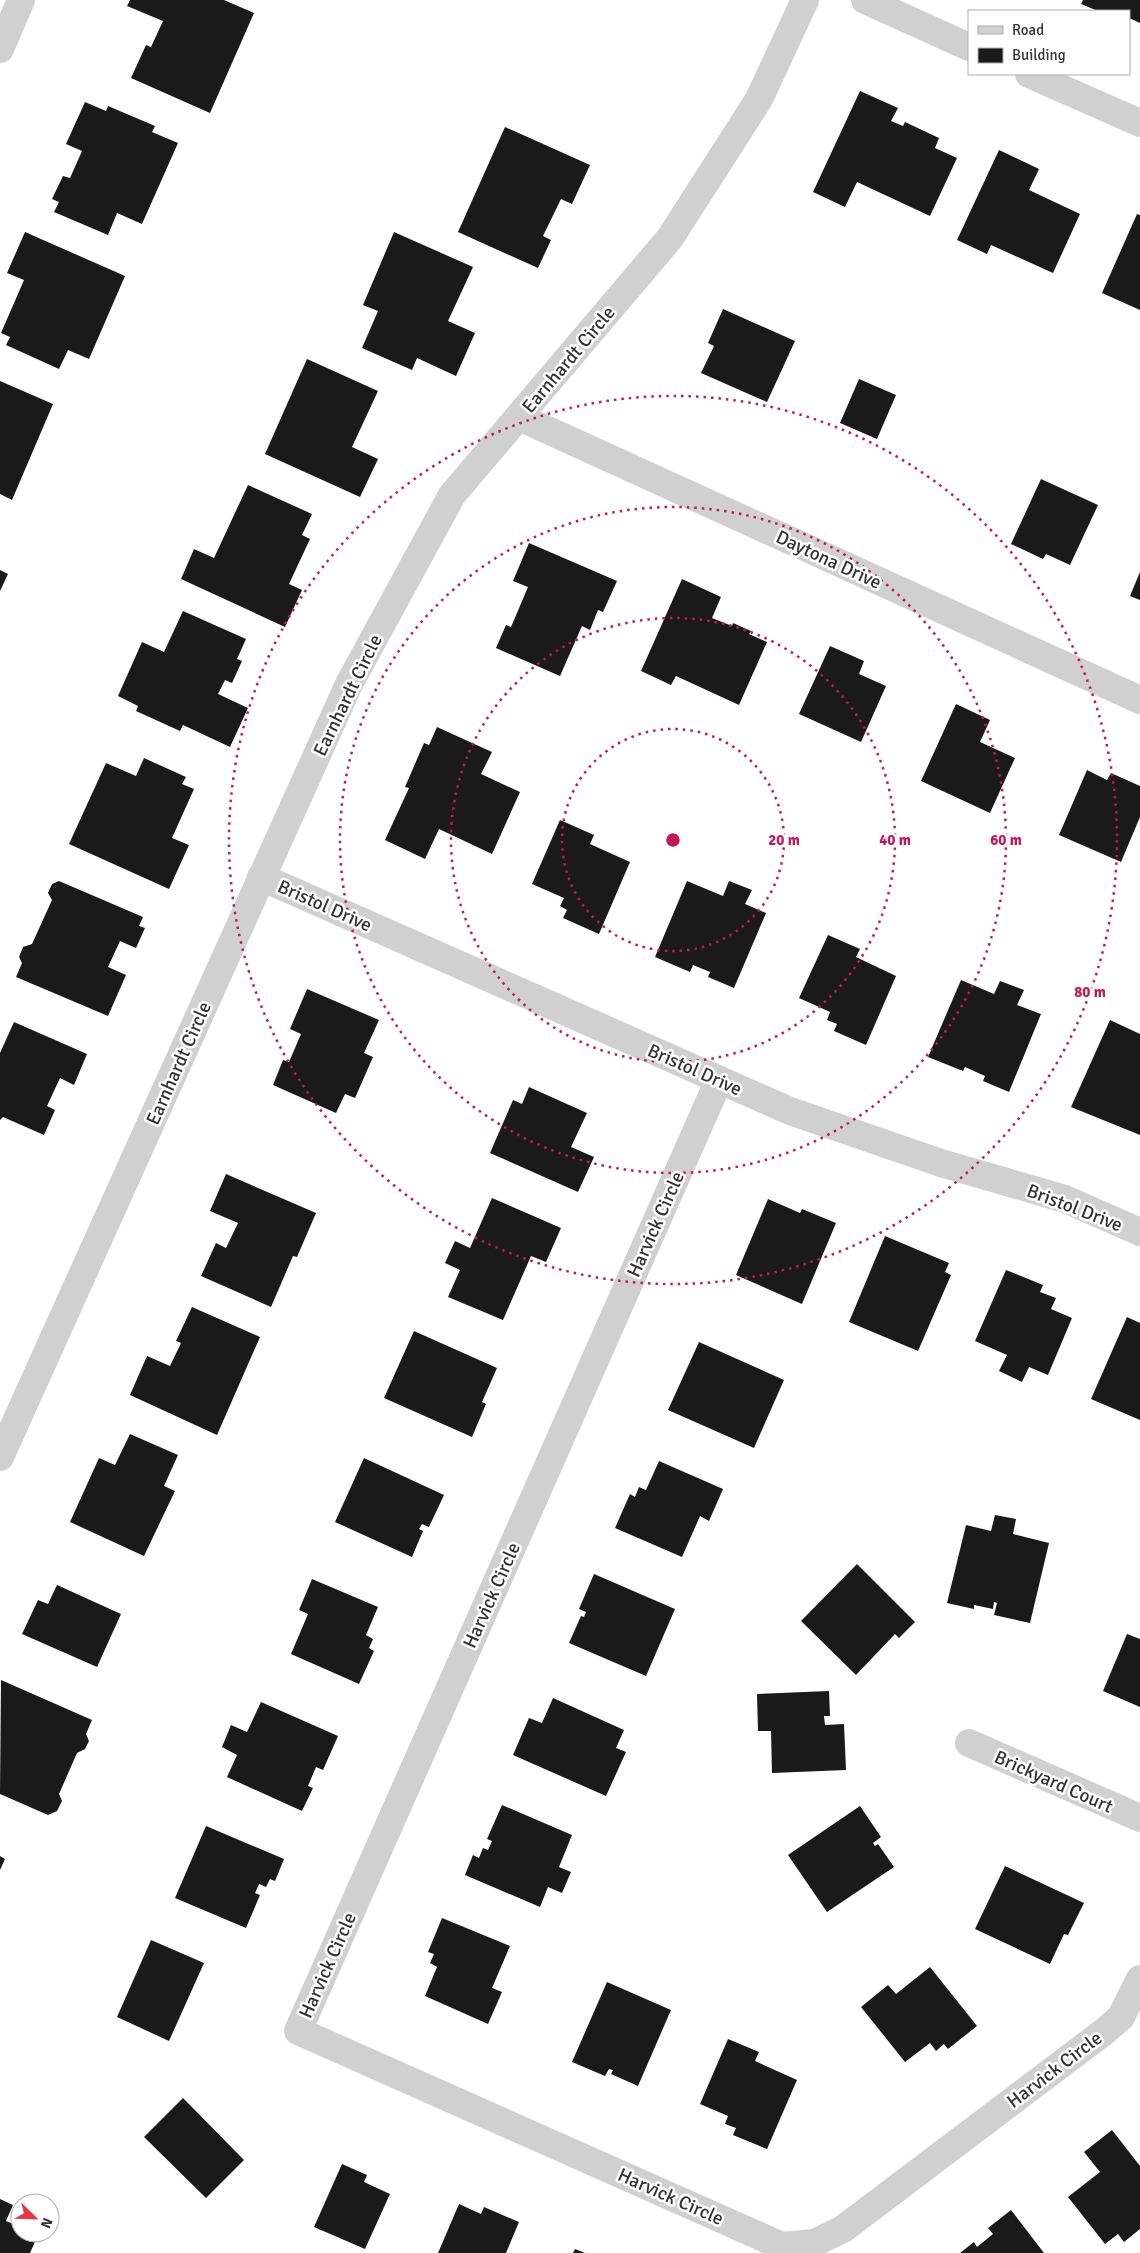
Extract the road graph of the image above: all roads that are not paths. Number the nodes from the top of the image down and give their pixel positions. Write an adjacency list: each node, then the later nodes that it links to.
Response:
1 (21, 0): 5 (street)
2 (805, 0): 8 (street, Earnhardt Circle)
3 (865, 0): 4 (street)
4 (968, 47)
5 (0, 49)
6 (1031, 75): 7 (street)
7 (1140, 124)
8 (519, 417): 9 (street, Daytona Drive); 10 (street, Earnhardt Circle)
9 (1140, 700)
10 (261, 877): 11 (street, Bristol Drive); 13 (street, Earnhardt Circle)
11 (719, 1080): 12 (street, Bristol Drive); 16 (street, Harvick Circle)
12 (1140, 1232)
13 (3, 1441)
14 (969, 1743): 15 (street, Brickyard Court)
15 (1140, 1818)
16 (1140, 1979)

